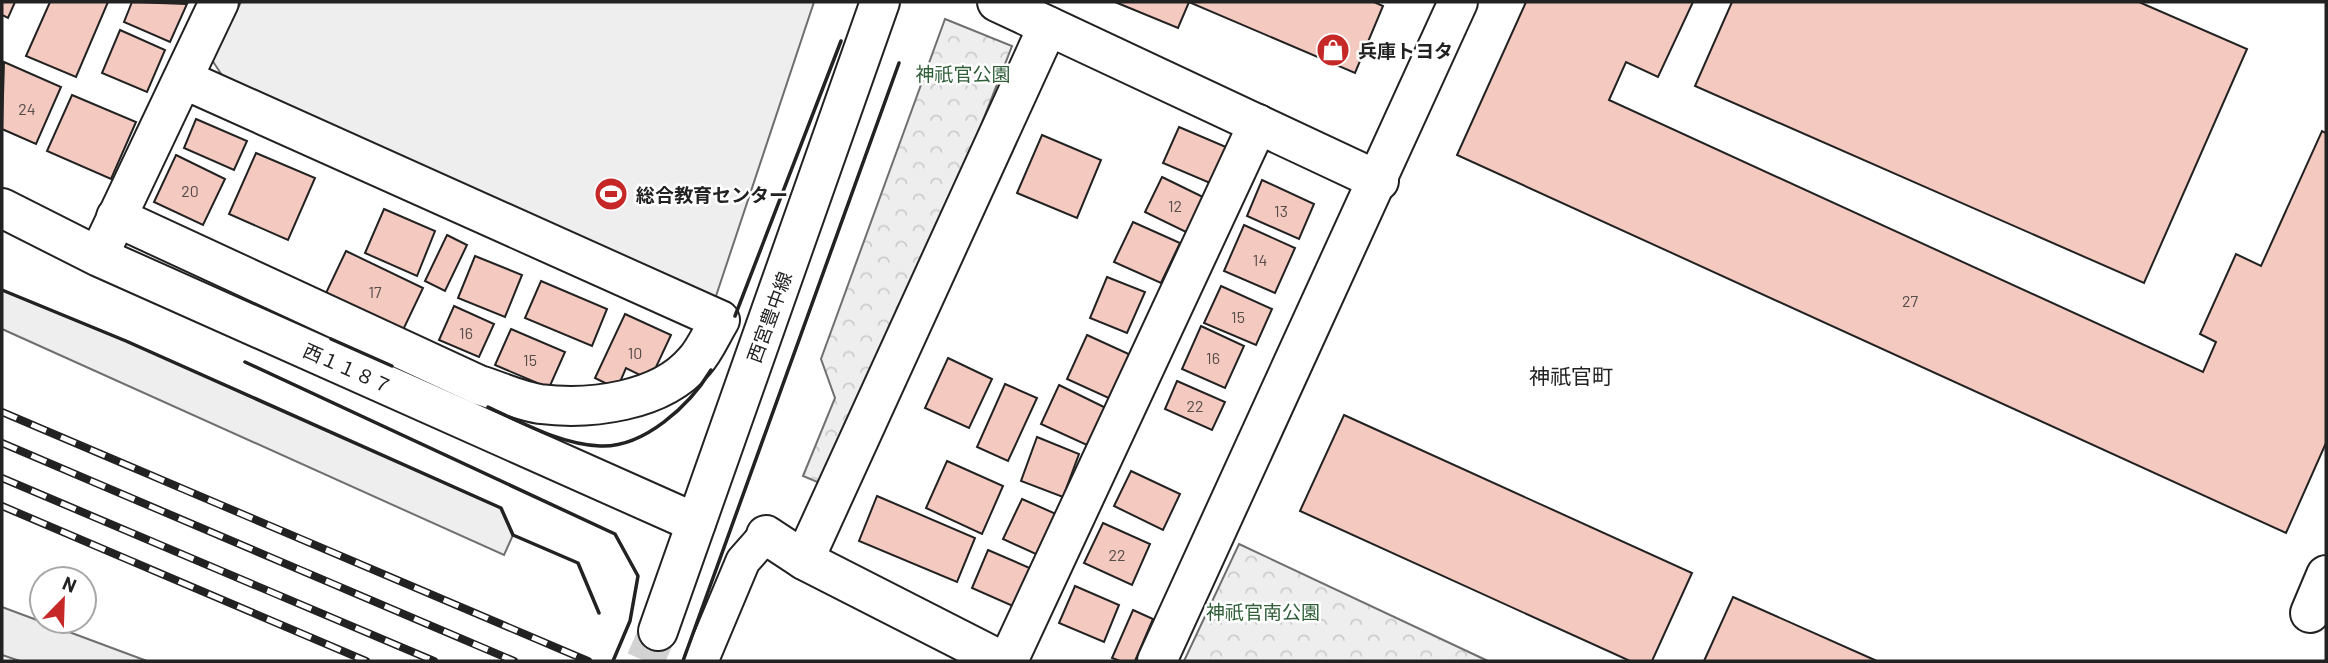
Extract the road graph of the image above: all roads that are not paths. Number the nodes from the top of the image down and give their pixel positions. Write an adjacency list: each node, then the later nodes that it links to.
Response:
1 (219, 2): 6 (street)
2 (880, 2): 12 (street, 西宮豊中線)
3 (996, 2): 5 (street)
4 (1458, 2): 8 (street)
5 (1048, 26): 7 (street); 14 (street)
6 (183, 79): 10 (street); 10 (street)
7 (1258, 124): 8 (street); 20 (street)
8 (1379, 181): 21 (street)
9 (2, 208): 11 (street, 西１１８７)
10 (116, 217): 11 (street)
11 (99, 257): 12 (street, 西１１８７)
12 (696, 523): 17 (street, 西宮豊中線)
13 (766, 536): 14 (street); 18 (street)
14 (804, 560): 19 (street)
15 (2326, 575): 16 (street)
16 (2318, 618)
17 (657, 631)
18 (701, 661)
19 (1002, 661)
20 (1008, 661)
21 (1157, 661)

